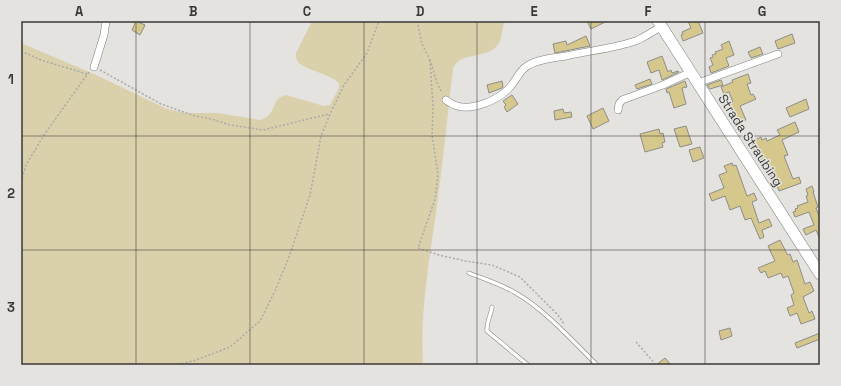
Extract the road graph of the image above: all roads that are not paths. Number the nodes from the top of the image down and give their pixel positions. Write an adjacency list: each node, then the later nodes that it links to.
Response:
1 (106, 21): 4 (street)
2 (660, 24): 5 (main road, Strada Straubing); 7 (street)
3 (778, 54): 6 (street)
4 (94, 67)
5 (691, 72): 6 (main road, Strada Straubing); 8 (street)
6 (698, 83): 10 (main road, Strada Straubing)
7 (446, 100)
8 (618, 110)
9 (469, 273): 13 (lane)
10 (820, 274)
11 (492, 307): 12 (lane)
12 (528, 365)
13 (597, 365)

